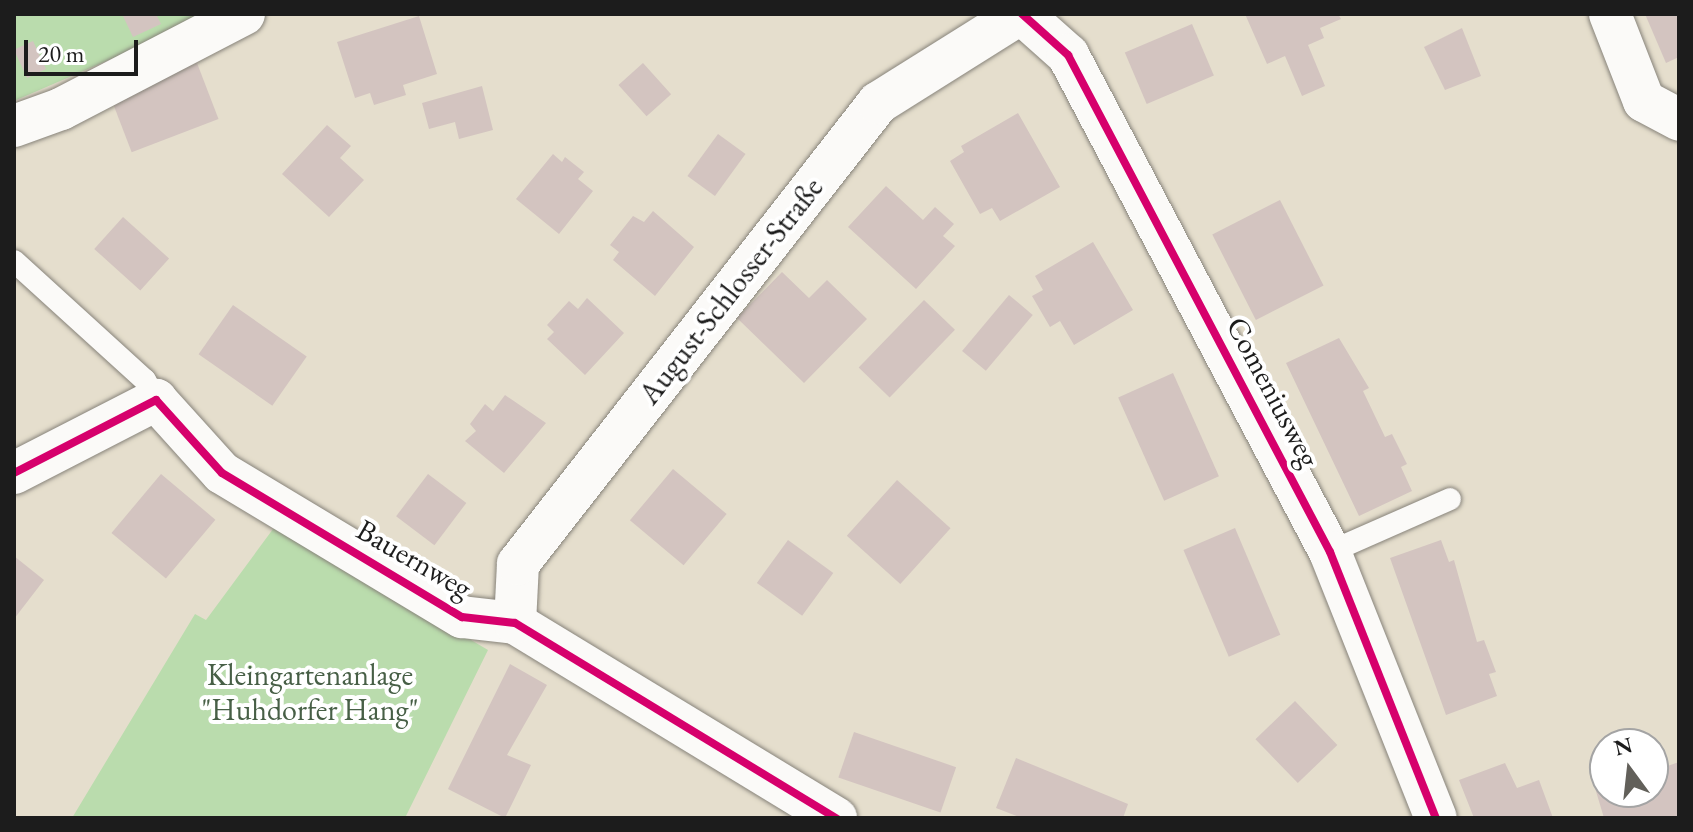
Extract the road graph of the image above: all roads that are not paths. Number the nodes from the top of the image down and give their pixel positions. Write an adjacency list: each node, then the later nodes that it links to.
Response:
1 (244, 14): 5 (street)
2 (1021, 14): 10 (street, Comeniusweg); 11 (street, August-Schlosser-Straße)
3 (1610, 14): 4 (street)
4 (1679, 120)
5 (14, 126)
6 (14, 261): 7 (lane, Bauernweg)
7 (151, 390): 8 (street); 11 (street, Bauernweg)
8 (14, 473)
9 (1450, 499): 10 (lane)
10 (1330, 552): 13 (street, Comeniusweg)
11 (515, 623): 12 (street, Bauernweg)
12 (836, 818)
13 (1436, 818)

